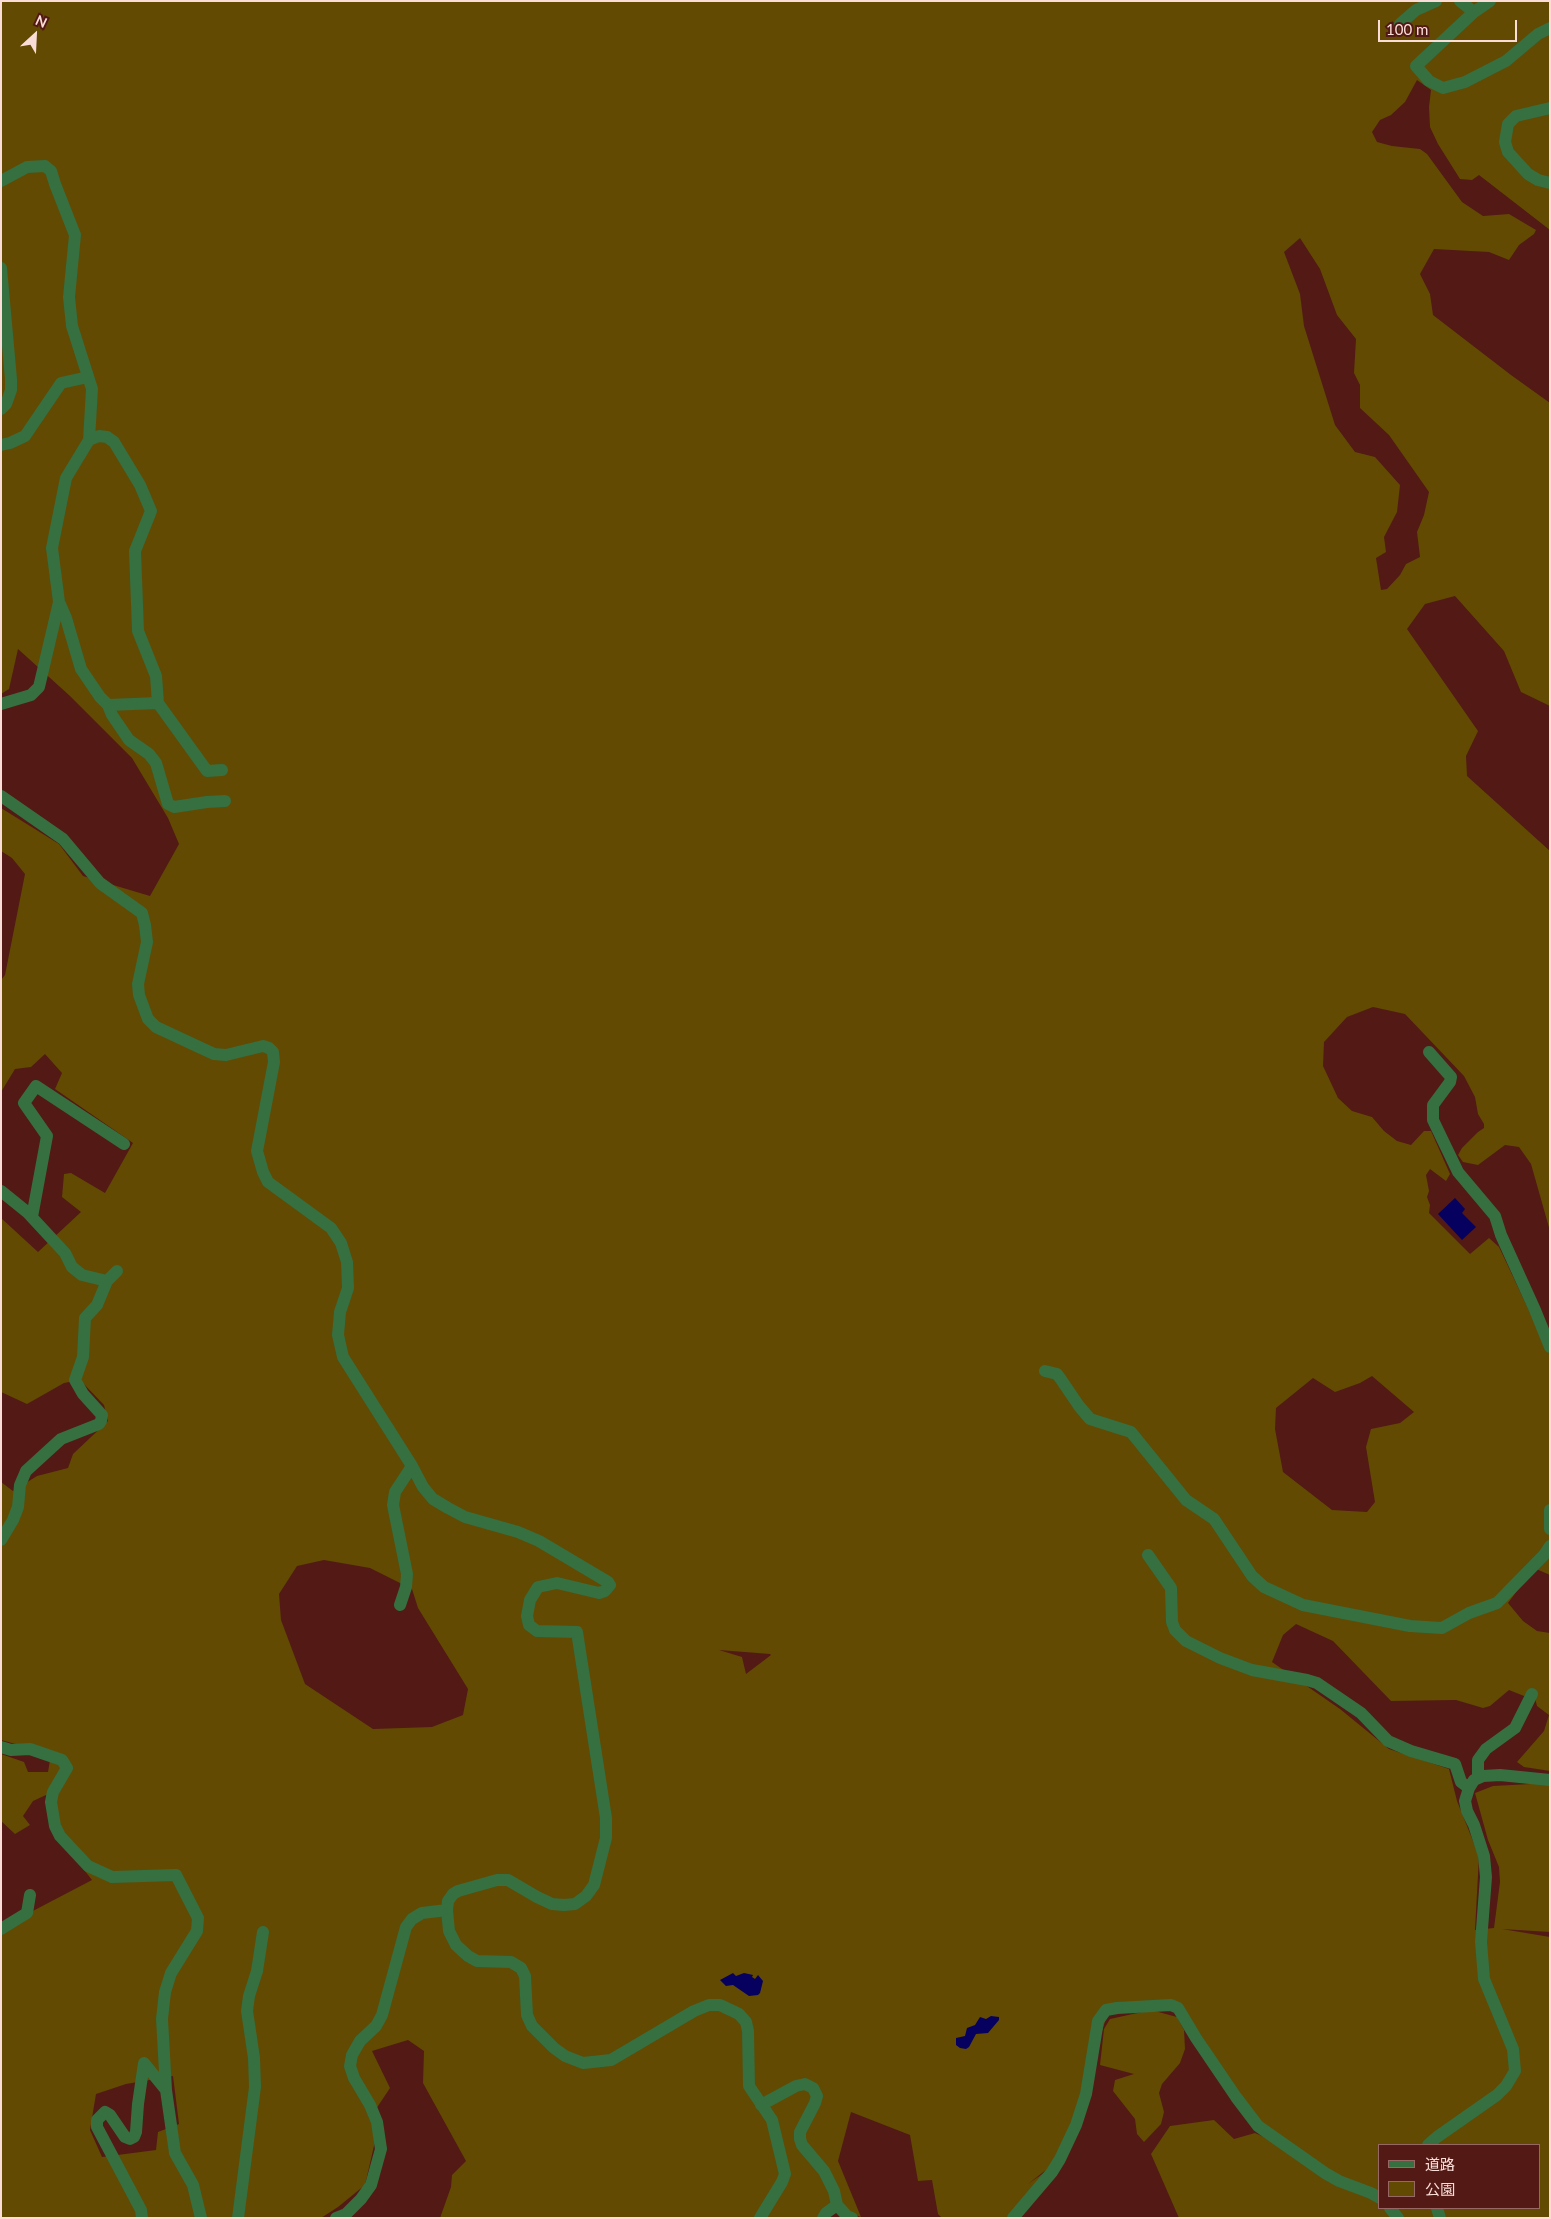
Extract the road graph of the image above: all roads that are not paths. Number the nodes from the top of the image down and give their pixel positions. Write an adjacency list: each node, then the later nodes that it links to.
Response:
1 (1436, 1): 5 (street)
2 (1460, 1): 4 (street)
3 (1490, 1): 4 (street)
4 (1474, 12): 6 (street)
5 (1400, 24)
6 (1550, 28)
7 (1550, 108): 9 (street)
8 (1, 181): 11 (street)
9 (1550, 182)
10 (1, 268): 12 (street)
11 (88, 377): 13 (street); 14 (street)
12 (1, 408)
13 (89, 440): 15 (street); 16 (street)
14 (1, 445)
15 (59, 602): 17 (street); 18 (street)
16 (158, 703): 18 (street); 19 (street)
17 (1, 704)
18 (108, 705): 21 (street)
19 (222, 770)
20 (1, 796): 30 (street)
21 (225, 801)
22 (1430, 1052): 28 (street)
23 (124, 1144): 25 (street)
24 (1, 1191): 25 (street)
25 (32, 1217): 27 (street)
26 (117, 1271): 27 (street)
27 (106, 1281): 33 (street)
28 (1550, 1347)
29 (1044, 1370): 34 (street)
30 (412, 1466): 36 (street); 43 (street)
31 (1550, 1510): 32 (street)
32 (1550, 1529)
33 (1, 1540)
34 (1550, 1546)
35 (1148, 1555): 41 (street)
36 (400, 1605)
37 (1532, 1694): 39 (street)
38 (1, 1747): 46 (street)
39 (1478, 1778): 40 (street); 41 (street)
40 (1550, 1780)
41 (1468, 1788): 48 (street)
42 (30, 1895): 44 (street)
43 (447, 1910): 47 (street); 54 (street)
44 (1, 1929)
45 (263, 1932): 53 (street)
46 (166, 2090): 51 (street); 52 (street)
47 (761, 2105): 50 (street); 55 (street)
48 (1429, 2144)
49 (1378, 2197): 58 (street)
50 (837, 2205): 56 (street); 57 (street)
51 (142, 2218)
52 (201, 2218)
53 (238, 2218)
54 (336, 2218)
55 (760, 2218)
56 (823, 2218)
57 (852, 2218)
58 (1013, 2218)

